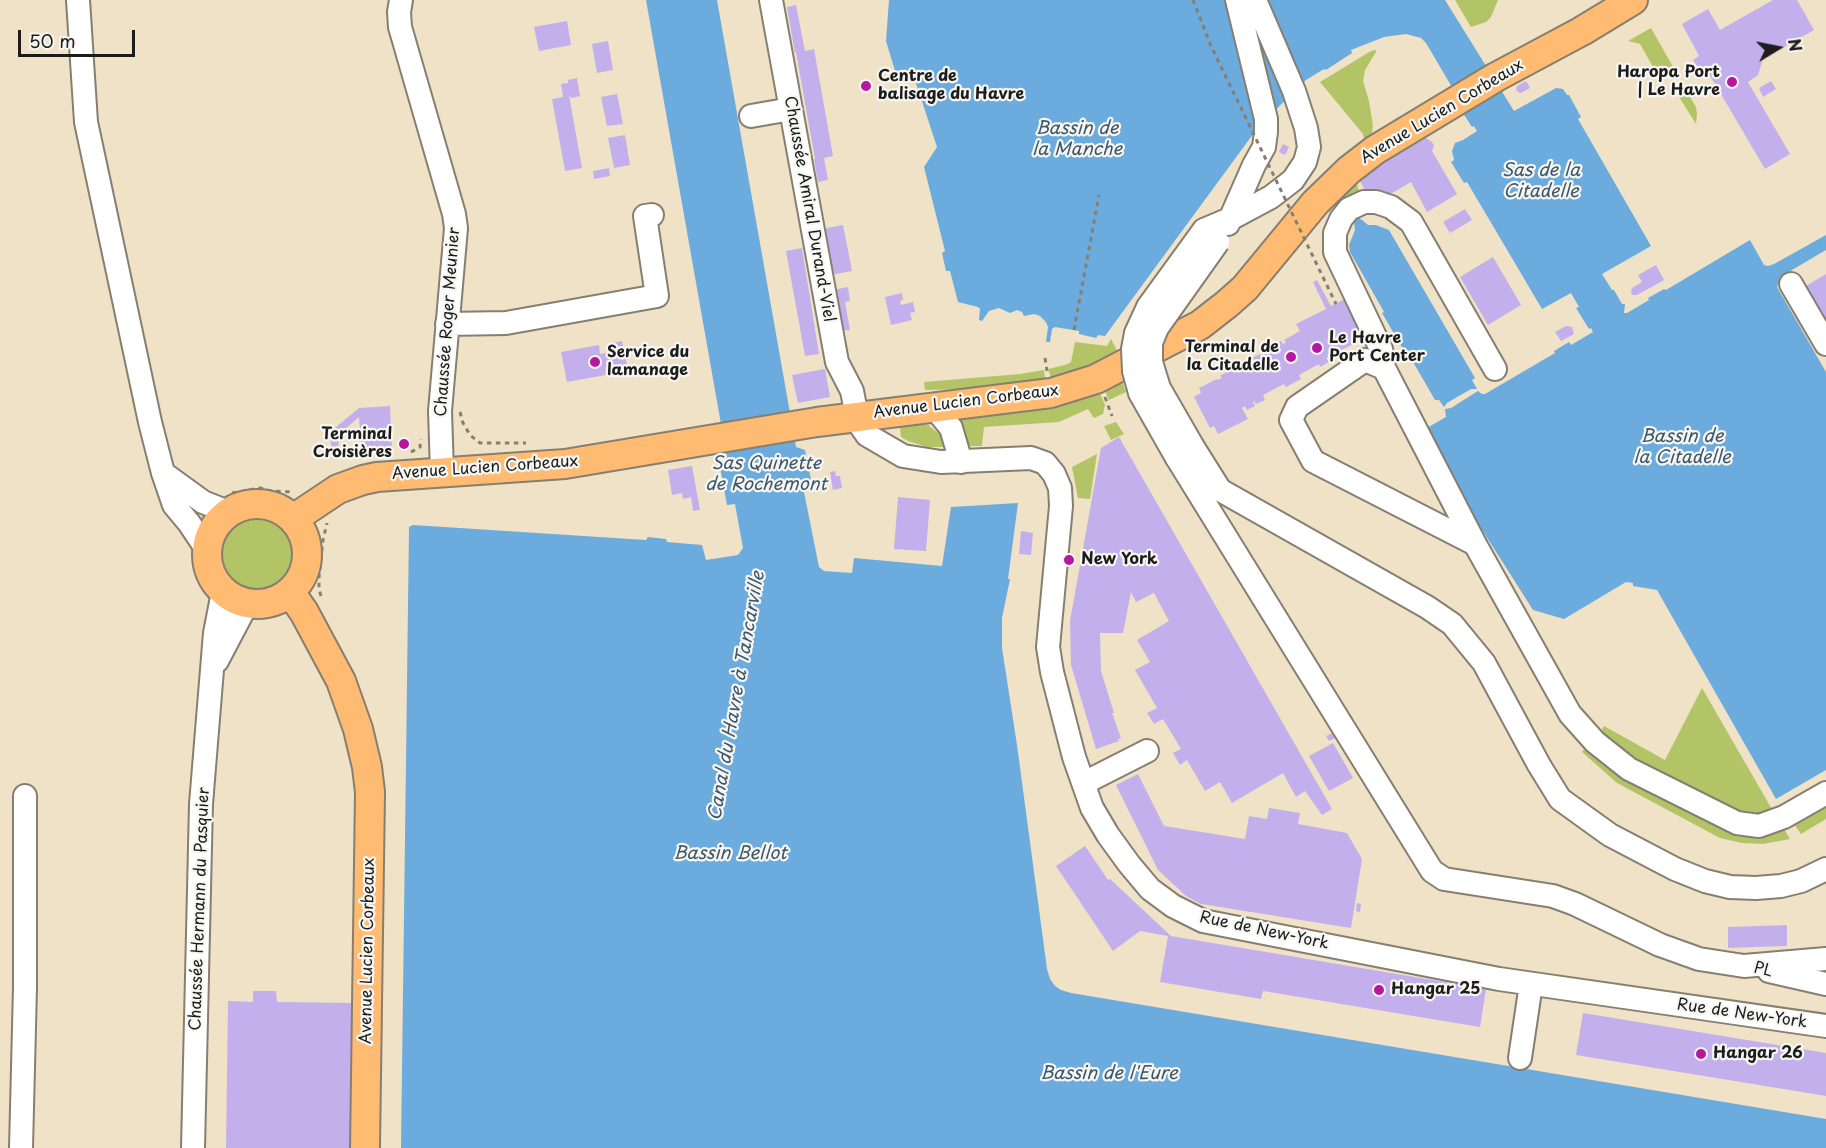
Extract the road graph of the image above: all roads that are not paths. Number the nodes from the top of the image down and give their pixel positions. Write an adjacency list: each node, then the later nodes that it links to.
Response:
1 (78, 0): 23 (street)
2 (401, 0): 12 (street, Chaussée Roger Meunier)
3 (771, 0): 7 (street, Chaussée Amiral Durand-Viel)
4 (1237, 0): 10 (street)
5 (1255, 0): 10 (street)
6 (1633, 0): 16 (main road, Avenue Lucien Corbeaux)
7 (791, 109): 8 (street); 18 (street, Chaussée Amiral Durand-Viel)
8 (751, 116)
9 (652, 215): 12 (street)
10 (1230, 219): 20 (street, bridge)
11 (1791, 284): 13 (street)
12 (447, 324): 22 (street, Chaussée Roger Meunier)
13 (1826, 344)
14 (1384, 368): 15 (street); 26 (street); 26 (street)
15 (1495, 369)
16 (934, 407): 17 (main road, Avenue Lucien Corbeaux); 21 (street)
17 (897, 412): 18 (main road, Avenue Lucien Corbeaux); 19 (street)
18 (856, 416): 19 (street, Rue de New-York); 22 (main road, Avenue Lucien Corbeaux)
19 (894, 451): 21 (street, Rue de New-York)
20 (1185, 453): 34 (street); 37 (street)
21 (961, 462): 31 (street, Rue de New-York)
22 (442, 472): 25 (main road, Avenue Lucien Corbeaux)
23 (163, 473): 24 (street); 27 (street)
24 (227, 503): 25 (main road); 27 (main road)
25 (293, 519): 28 (main road)
26 (1475, 544): 32 (street)
27 (207, 550): 29 (main road)
28 (290, 592): 29 (main road); 44 (main road, Avenue Lucien Corbeaux)
29 (235, 598): 43 (street, Chaussée Hermann du Pasquier)
30 (1147, 751): 31 (street)
31 (1084, 783): 38 (street, Rue de New-York)
32 (1826, 793)
33 (26, 796): 42 (street)
34 (1826, 869)
35 (1826, 942): 37 (street)
36 (1826, 959): 37 (street, PL)
37 (1744, 966): 39 (street, PL)
38 (1531, 984): 40 (street, Rue de New-York); 41 (street)
39 (1826, 984)
40 (1826, 1026)
41 (1520, 1058)
42 (21, 1148)
43 (193, 1148)
44 (366, 1148)

